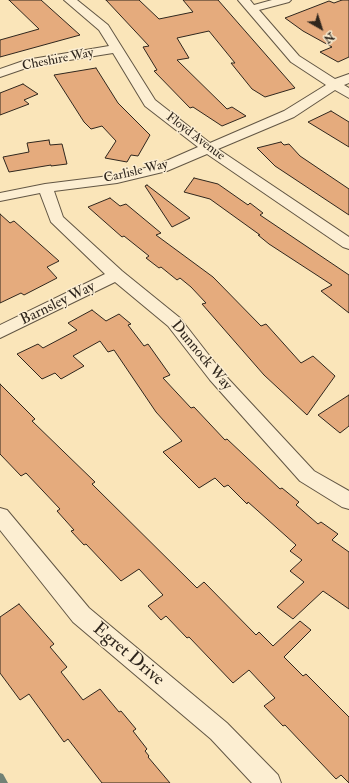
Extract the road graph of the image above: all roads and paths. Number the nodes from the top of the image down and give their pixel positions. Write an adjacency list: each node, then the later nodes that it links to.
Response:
1 (70, 0): 4 (street, Floyd Avenue)
2 (285, 0): 3 (street)
3 (247, 4): 7 (street)
4 (116, 49): 5 (street, Cheshire Way); 9 (street, Floyd Avenue)
5 (0, 73)
6 (349, 78): 7 (street, Carlisle Way)
7 (334, 85): 8 (street); 9 (street, Carlisle Way)
8 (349, 94)
9 (209, 149): 10 (street, Carlisle Way); 12 (street, Floyd Avenue)
10 (45, 188): 11 (street, Carlisle Way); 13 (street, Dunnock Way)
11 (0, 197)
12 (349, 244)
13 (116, 275): 14 (street, Barnsley Way); 15 (street, Dunnock Way)
14 (0, 332)
15 (349, 501)
16 (0, 516): 17 (street, Egret Drive)
17 (269, 783)

